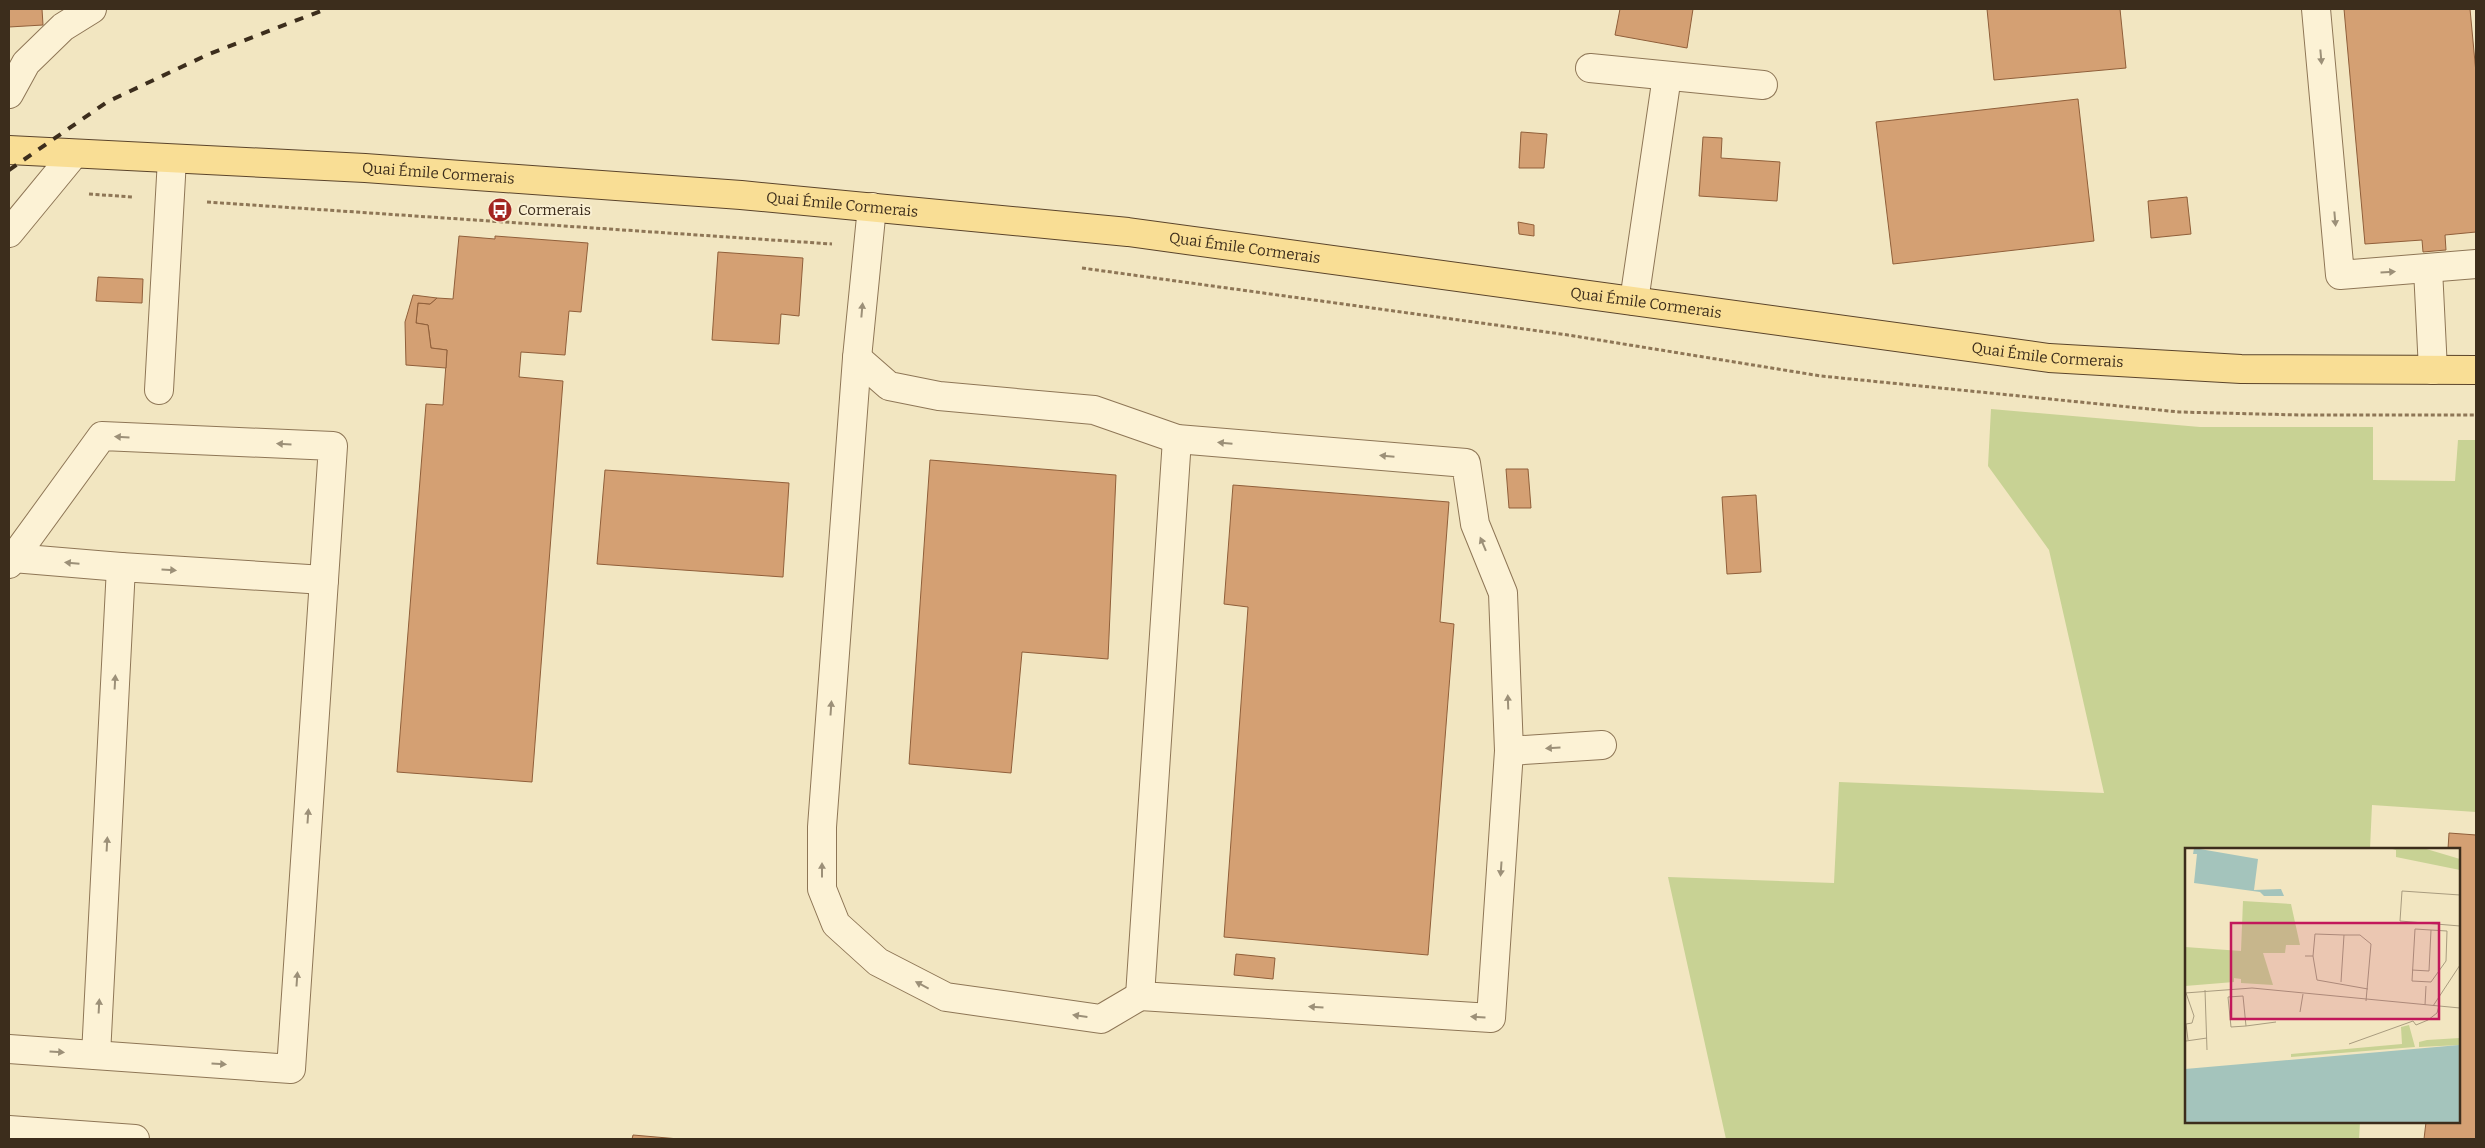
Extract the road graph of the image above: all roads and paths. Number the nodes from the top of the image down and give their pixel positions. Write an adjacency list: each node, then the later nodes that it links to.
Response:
1 (92, 9): 6 (lane)
2 (2316, 9): 17 (lane, one-way to 17)
3 (1590, 68): 4 (lane)
4 (1667, 76): 5 (lane); 18 (lane)
5 (1763, 85)
6 (9, 94)
7 (9, 150): 8 (main road, Quai Émile Cormerais)
8 (74, 154): 9 (main road, Quai Émile Cormerais); 10 (lane)
9 (172, 159): 11 (lane); 12 (main road, Quai Émile Cormerais)
10 (41, 191): 11 (path); 13 (lane)
11 (171, 200): 14 (path); 22 (lane)
12 (872, 207): 14 (lane); 18 (main road, Quai Émile Cormerais)
13 (9, 233)
14 (867, 246): 19 (lane, one-way to 14)
15 (2476, 264): 17 (lane)
16 (1078, 267): 23 (path)
17 (2428, 269): 20 (lane)
18 (1634, 301): 20 (main road, Quai Émile Cormerais)
19 (857, 358): 24 (lane); 30 (lane, one-way to 19)
20 (2433, 370): 21 (main road, Quai Émile Cormerais)
21 (2476, 370)
22 (159, 390)
23 (2476, 415)
24 (1177, 439): 29 (lane, one-way to 24); 30 (lane)
25 (11, 561): 26 (lane, one-way to 25); 27 (lane, one-way to 25)
26 (121, 567): 27 (lane, one-way to 27); 32 (lane, one-way to 26)
27 (324, 580): 32 (lane, one-way to 27)
28 (1602, 745): 29 (lane, one-way to 29)
29 (1509, 750): 30 (lane, one-way to 30)
30 (1140, 996)
31 (9, 1049): 32 (lane, one-way to 32)
32 (96, 1055)
33 (9, 1130): 34 (lane)
34 (135, 1139)

